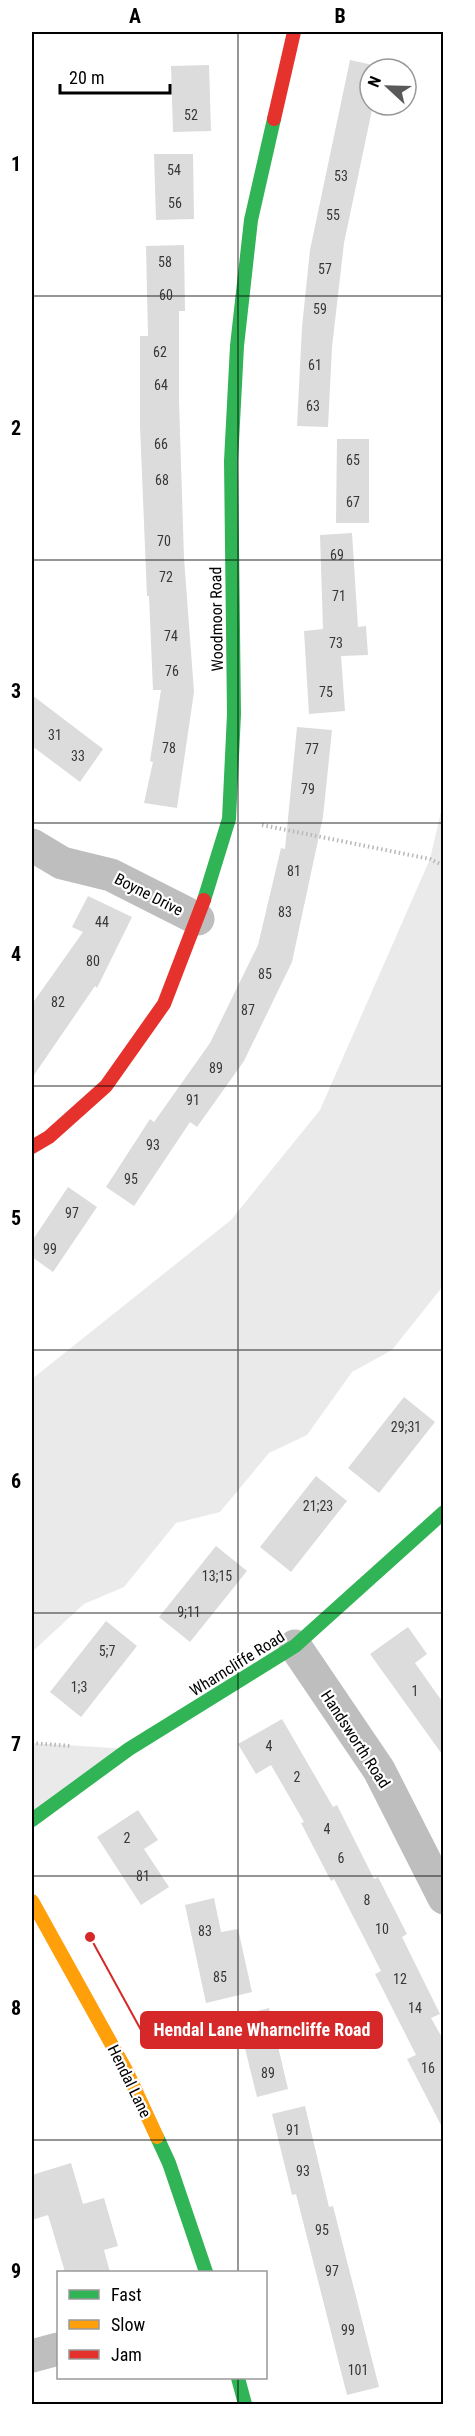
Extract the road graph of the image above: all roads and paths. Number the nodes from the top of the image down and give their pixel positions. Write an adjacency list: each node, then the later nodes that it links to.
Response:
1 (294, 32): 2 (street, Woodmoor Road)
2 (229, 819): 4 (path); 5 (street, Woodmoor Road)
3 (32, 845): 5 (street, Boyne Drive)
4 (444, 866)
5 (198, 919): 6 (street, Woodmoor Road)
6 (32, 1147)
7 (444, 1512): 8 (street, Wharncliffe Road)
8 (296, 1646): 9 (street, Wharncliffe Road); 10 (street, Handsworth Road)
9 (32, 1820)
10 (444, 1898)
11 (32, 1901): 12 (street, Hendal Lane)
12 (206, 2271)
13 (57, 2349): 14 (street)
14 (32, 2356)
15 (238, 2379): 16 (street)
16 (245, 2404)

